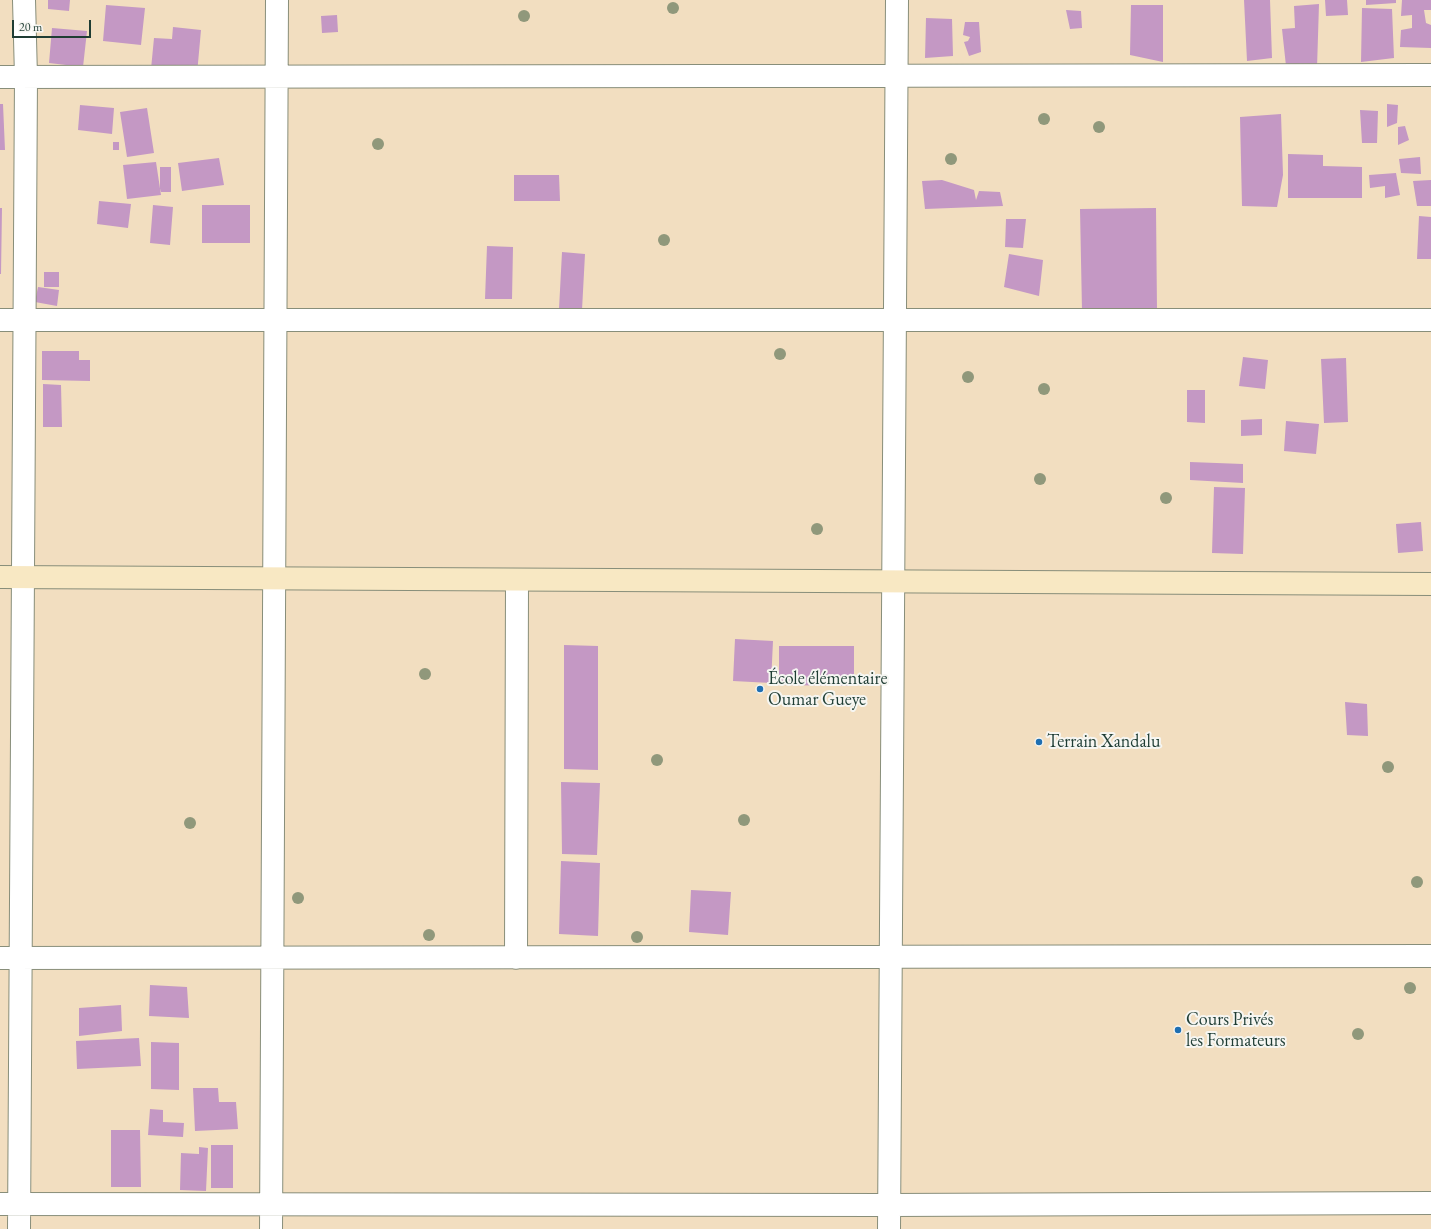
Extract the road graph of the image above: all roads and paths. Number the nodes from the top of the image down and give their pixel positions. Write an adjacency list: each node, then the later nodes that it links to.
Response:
1 (24, 0): 8 (street)
2 (277, 0): 5 (street)
3 (897, 0): 6 (street)
4 (1431, 75): 6 (street)
5 (277, 76): 6 (street); 8 (street); 11 (street)
6 (896, 76): 12 (street)
7 (0, 77): 8 (street)
8 (26, 77): 10 (street)
9 (0, 320): 10 (street)
10 (24, 320): 11 (street); 15 (street)
11 (275, 320): 12 (street); 16 (street)
12 (895, 320): 13 (street); 18 (street)
13 (1431, 320)
14 (0, 577): 15 (main road)
15 (23, 577): 16 (main road); 22 (street)
16 (274, 579): 17 (main road); 23 (street)
17 (517, 580): 18 (main road); 24 (street)
18 (893, 582): 19 (main road); 21 (street)
19 (1431, 584)
20 (1431, 956): 21 (street)
21 (891, 957): 24 (street); 28 (street)
22 (10, 958): 23 (street); 26 (street)
23 (272, 958): 24 (street); 27 (street)
24 (516, 958)
25 (1431, 1203): 28 (street)
26 (9, 1204): 27 (street); 29 (street)
27 (271, 1205): 28 (street); 30 (street)
28 (889, 1205): 31 (street)
29 (19, 1229)
30 (271, 1229)
31 (889, 1229)

